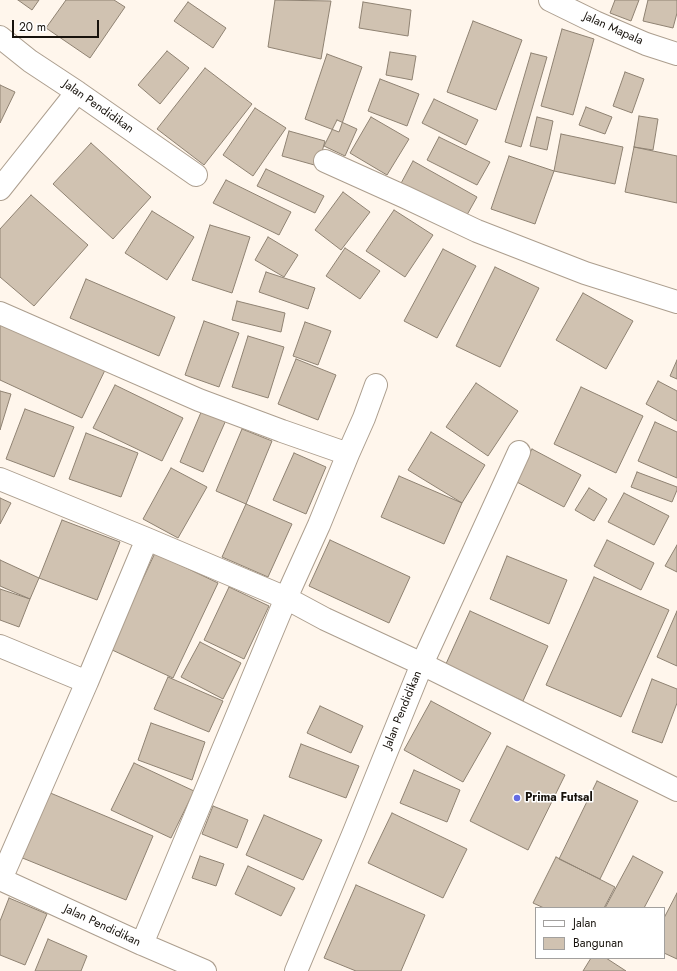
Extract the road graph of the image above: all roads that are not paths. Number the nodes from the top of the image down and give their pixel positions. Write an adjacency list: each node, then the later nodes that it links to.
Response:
1 (550, 0): 3 (street, Jalan Mapala)
2 (0, 37): 4 (street, Jalan Pendidikan)
3 (677, 54)
4 (77, 92): 6 (street, Jalan Pendidikan); 7 (street)
5 (326, 161): 8 (street)
6 (196, 175)
7 (0, 189)
8 (677, 302)
9 (0, 313): 12 (street)
10 (376, 385): 12 (street)
11 (518, 452): 17 (street, Jalan Pendidikan)
12 (348, 454): 15 (street)
13 (0, 479): 14 (street)
14 (147, 539): 15 (street); 18 (street)
15 (286, 598): 17 (street); 21 (street)
16 (0, 646): 18 (street)
17 (422, 664): 19 (street); 23 (street, Jalan Pendidikan)
18 (87, 682): 20 (street)
19 (677, 790)
20 (0, 879): 21 (street, Jalan Pendidikan)
21 (142, 944): 22 (street, Jalan Pendidikan)
22 (206, 971)
23 (296, 971)

